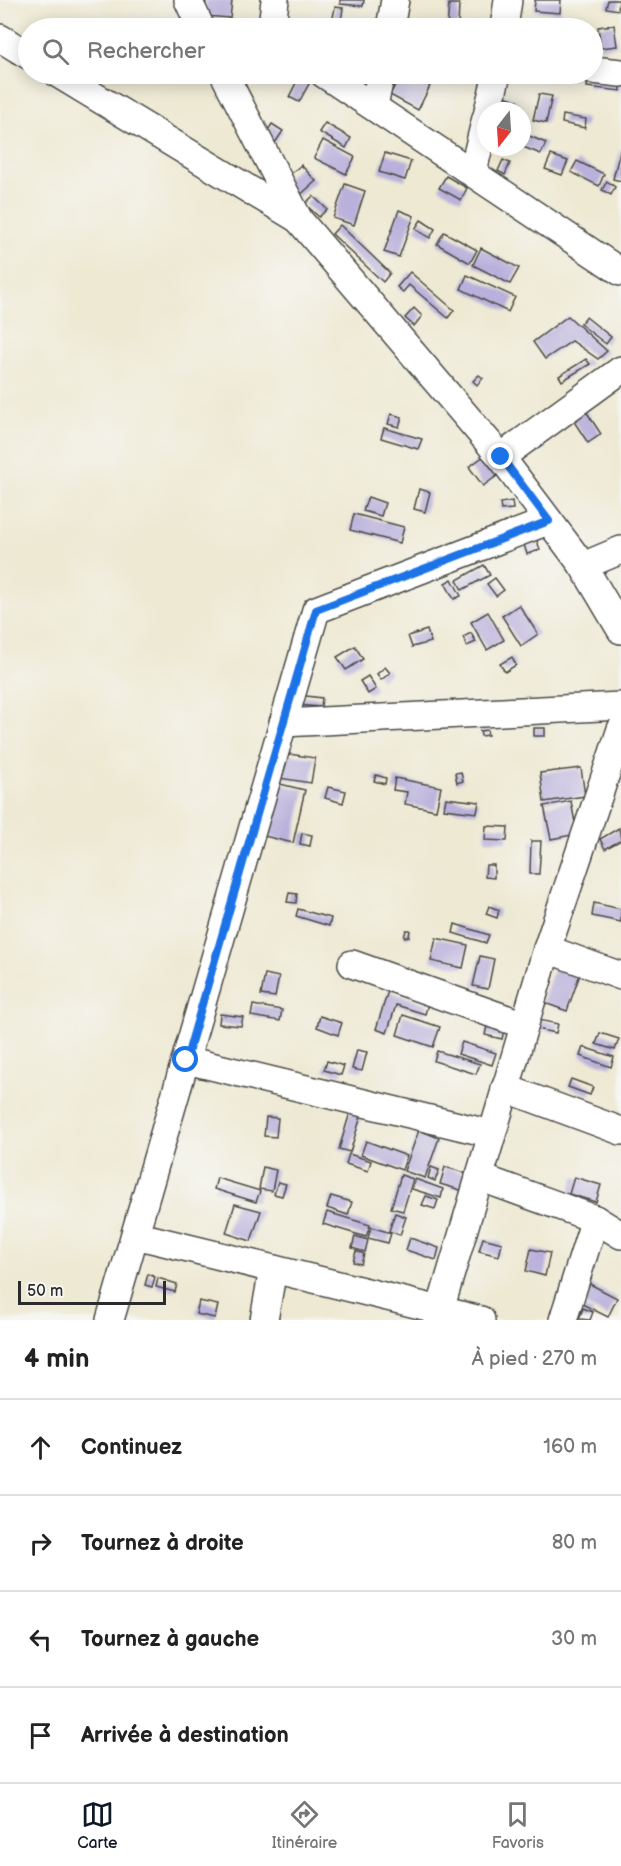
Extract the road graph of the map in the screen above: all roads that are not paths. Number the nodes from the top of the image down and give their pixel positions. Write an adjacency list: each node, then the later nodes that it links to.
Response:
1 (188, 0): 5 (street)
2 (275, 0): 6 (street)
3 (396, 0): 7 (street)
4 (508, 0): 8 (street)
5 (196, 18)
6 (273, 18)
7 (392, 18)
8 (505, 18)
9 (0, 38): 10 (street)
10 (18, 50)
11 (603, 71): 12 (street)
12 (621, 73)
13 (75, 84): 22 (street)
14 (229, 84): 22 (street)
15 (340, 84): 19 (street)
16 (379, 84): 19 (street)
17 (495, 84): 18 (street)
18 (490, 102)
19 (374, 105): 21 (street)
20 (477, 155): 21 (street)
21 (473, 171): 23 (street)
22 (299, 220): 25 (street)
23 (621, 272)
24 (621, 370): 25 (street)
25 (501, 457): 26 (street)
26 (549, 521): 28 (street); 31 (street)
27 (621, 550): 28 (street)
28 (583, 566): 29 (street)
29 (621, 630)
30 (621, 706): 31 (street)
31 (284, 723): 37 (street)
32 (621, 729): 33 (street)
33 (547, 949): 35 (street); 36 (street)
34 (352, 964): 36 (street)
35 (621, 976)
36 (524, 1025): 38 (street)
37 (186, 1060): 40 (street); 43 (street)
38 (505, 1088): 39 (street); 40 (street)
39 (621, 1131)
40 (492, 1134): 41 (street)
41 (479, 1177): 42 (street); 46 (street)
42 (595, 1219): 44 (street); 50 (street)
43 (135, 1235): 45 (street); 47 (street)
44 (621, 1235)
45 (273, 1269): 46 (street); 48 (street)
46 (438, 1315): 49 (street)
47 (110, 1320)
48 (264, 1320)
49 (481, 1320)
50 (563, 1320)

